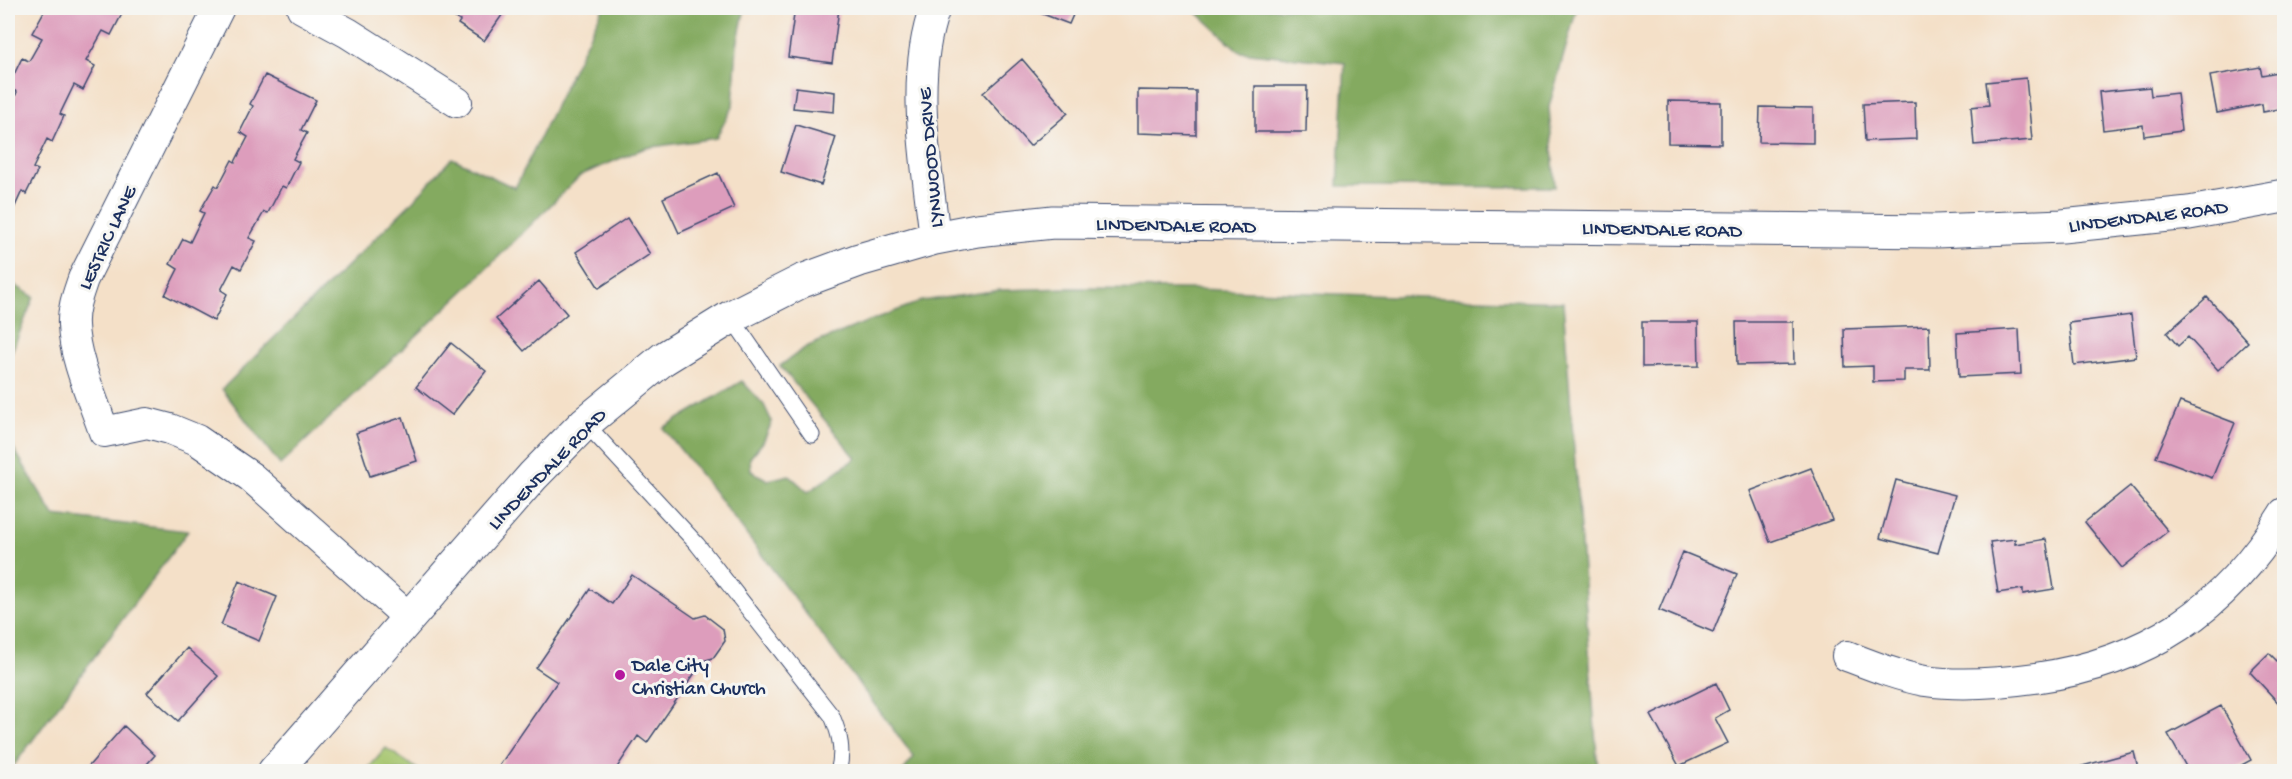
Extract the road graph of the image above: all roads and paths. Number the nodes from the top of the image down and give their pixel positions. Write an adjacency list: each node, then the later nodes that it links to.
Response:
1 (219, 8): 11 (street, LESTRIC LANE)
2 (302, 8): 4 (street)
3 (935, 8): 6 (street, LYNWOOD DRIVE)
4 (457, 102)
5 (2284, 196): 6 (street, LINDENDALE ROAD)
6 (935, 238): 7 (street, LINDENDALE ROAD)
7 (731, 316): 8 (street, LINDENDALE ROAD); 9 (lane)
8 (585, 423): 11 (street, LINDENDALE ROAD); 14 (lane)
9 (812, 435)
10 (2284, 513): 12 (street)
11 (408, 617): 13 (street, LINDENDALE ROAD)
12 (1847, 656)
13 (274, 771)
14 (838, 771)

